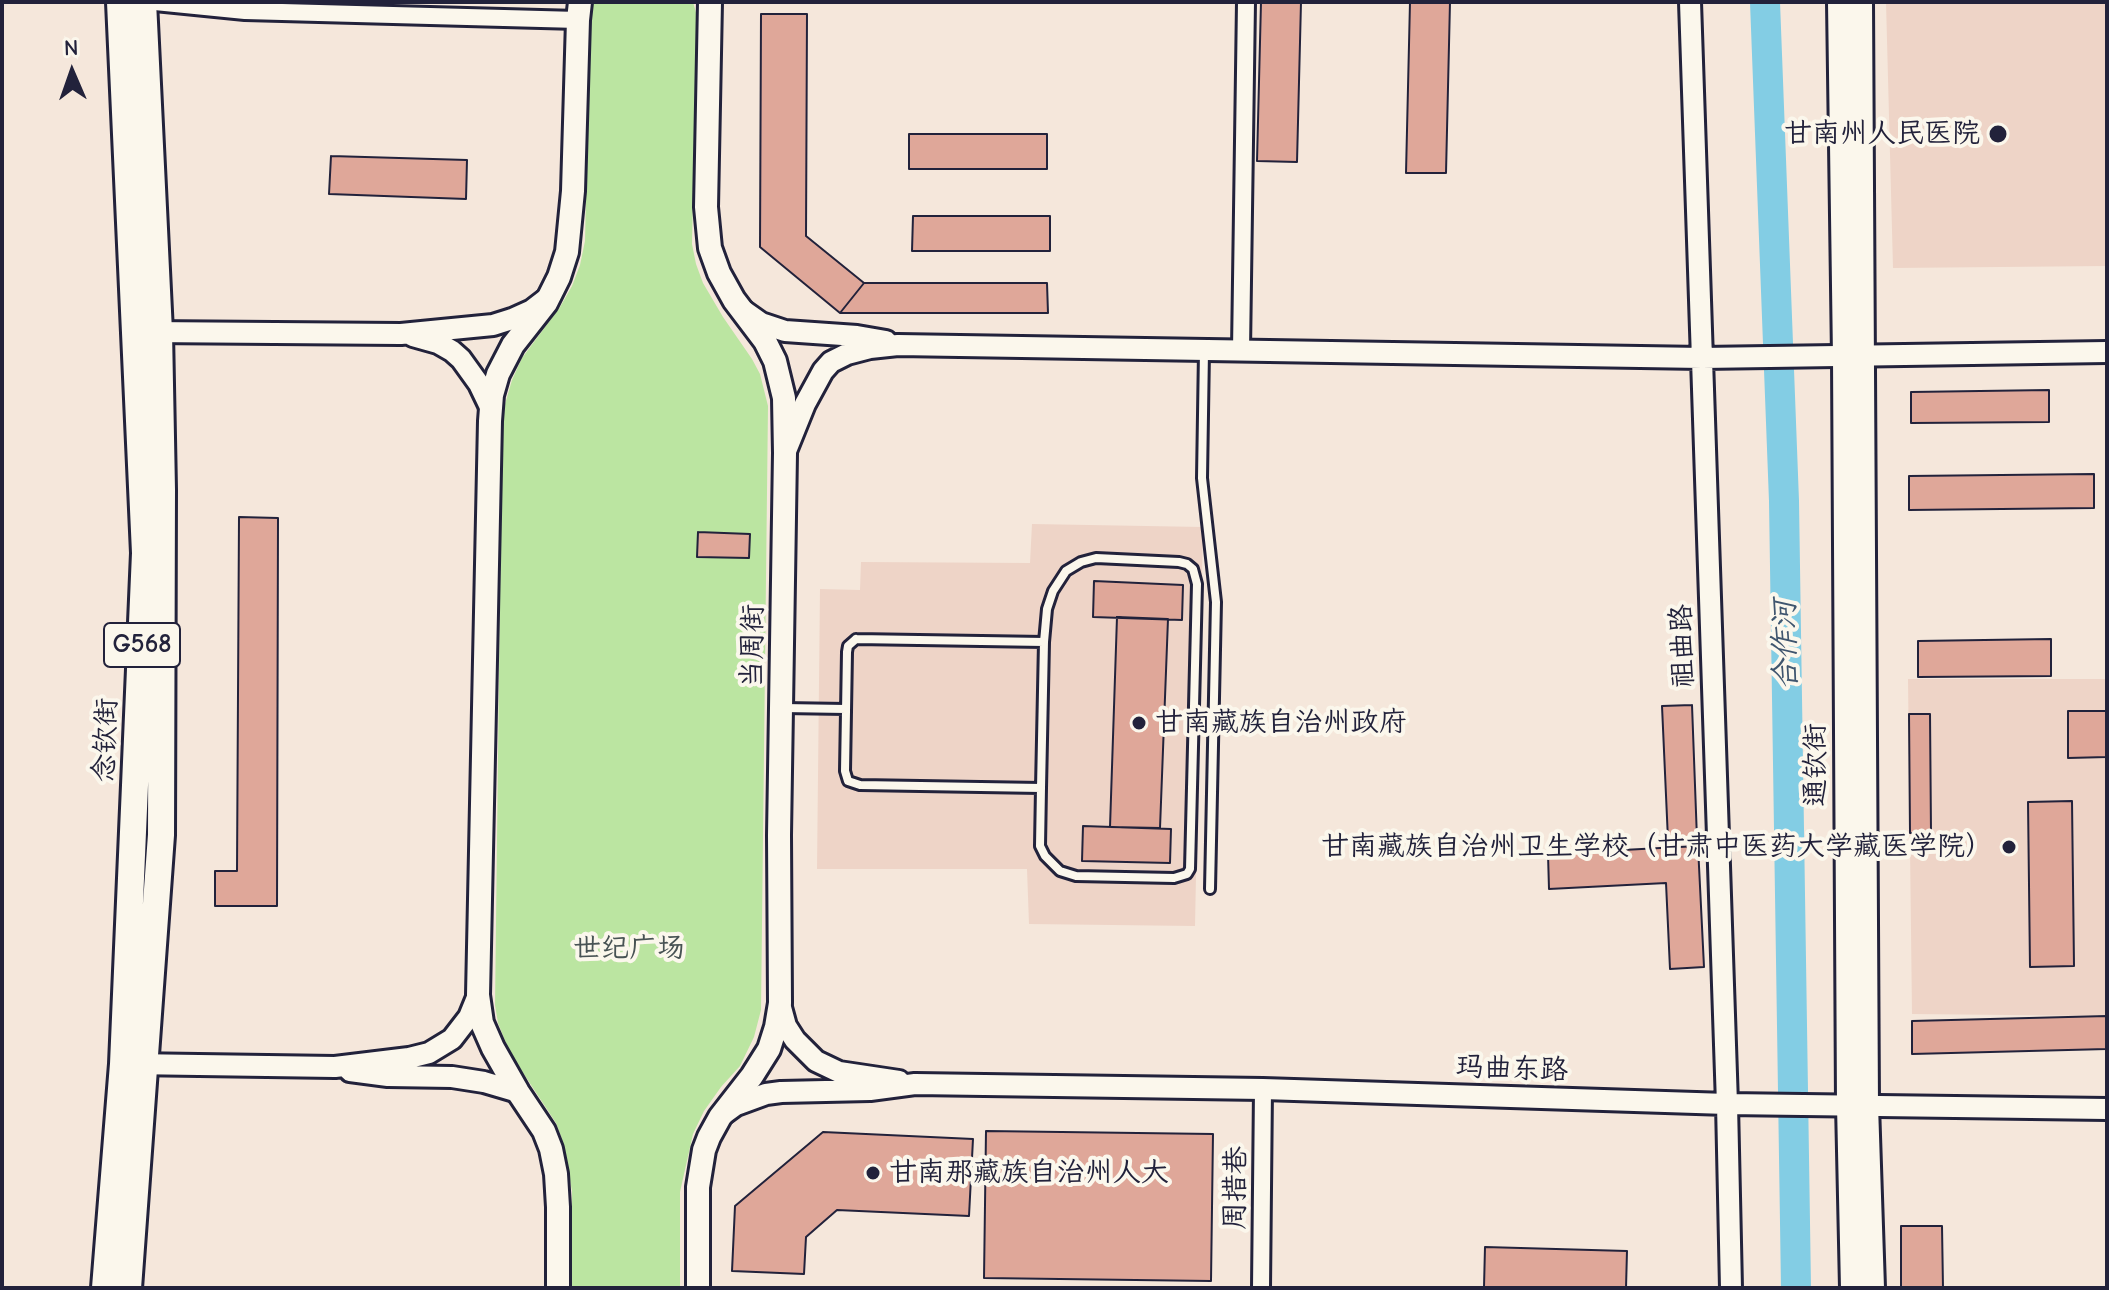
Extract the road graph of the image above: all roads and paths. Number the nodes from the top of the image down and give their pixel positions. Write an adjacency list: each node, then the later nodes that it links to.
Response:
1 (120, 2): 12 (highway, 念钦街 / G568)
2 (143, 2): 12 (highway, 念钦街 / G568)
3 (155, 2): 9 (street)
4 (1246, 2): 16 (street)
5 (1690, 2): 19 (street, 祖曲路)
6 (1839, 2): 18 (main road, 通钦街)
7 (1861, 2): 18 (main road)
8 (709, 7): 11 (main road, 当周街)
9 (581, 8): 10 (main road)
10 (548, 299): 13 (street); 20 (main road)
11 (740, 307): 14 (street); 21 (main road, 当周街)
12 (148, 332): 13 (street); 29 (highway, 念钦街 / G568)
13 (401, 334): 20 (street)
14 (898, 345): 15 (street); 21 (street)
15 (1204, 350): 16 (street); 26 (lane)
16 (1241, 350): 19 (street)
17 (2107, 352): 18 (street)
18 (1854, 357): 19 (street); 35 (main road, 通钦街)
19 (1702, 358): 34 (street, 祖曲路)
20 (491, 409): 27 (main road)
21 (785, 453): 23 (main road, 当周街)
22 (1044, 642): 24 (lane); 25 (lane); 25 (lane)
23 (782, 708): 24 (lane); 28 (main road, 当周街)
24 (846, 709): 25 (lane)
25 (1041, 788)
26 (1210, 889)
27 (478, 995): 30 (street); 33 (main road)
28 (780, 1003): 31 (street); 37 (main road, 当周街)
29 (134, 1064): 30 (street); 38 (highway, 念钦街 / G568); 39 (highway, 念钦街 / G568)
30 (335, 1067): 33 (street)
31 (915, 1084): 32 (street, 玛曲东路); 37 (street)
32 (1263, 1089): 34 (street, 玛曲东路); 42 (street, 周措巷)
33 (518, 1092): 40 (main road)
34 (1735, 1104): 35 (street, 玛曲东路); 43 (street, 祖曲路)
35 (1847, 1105): 36 (street, 玛曲东路); 44 (main road, 通钦街); 45 (main road)
36 (2107, 1109)
37 (720, 1117): 41 (main road, 当周街)
38 (105, 1288)
39 (128, 1288)
40 (558, 1288)
41 (698, 1288)
42 (1261, 1288)
43 (1731, 1288)
44 (1852, 1288)
45 (1873, 1288)

